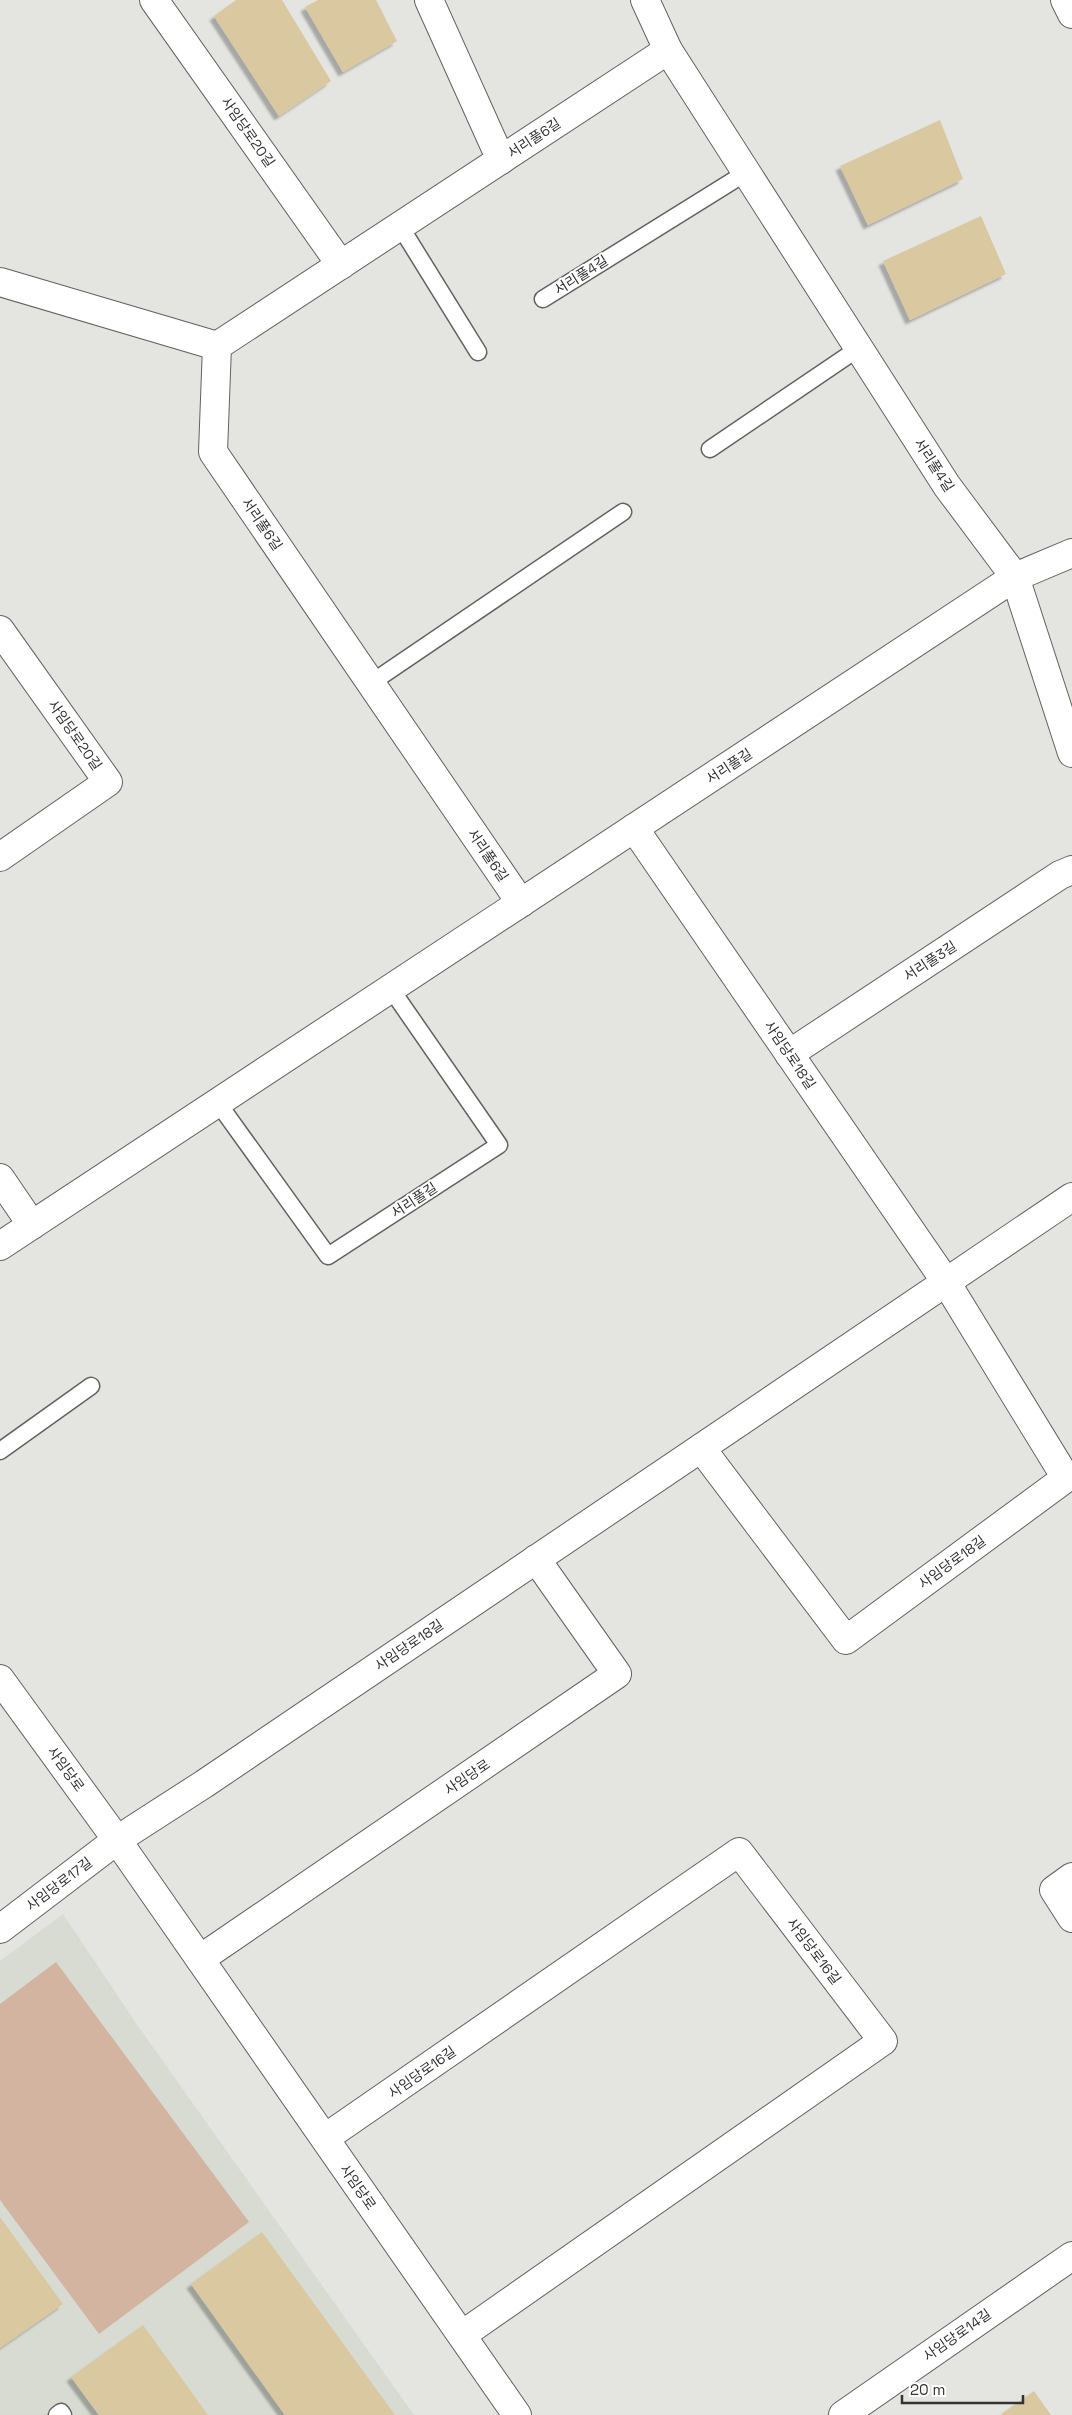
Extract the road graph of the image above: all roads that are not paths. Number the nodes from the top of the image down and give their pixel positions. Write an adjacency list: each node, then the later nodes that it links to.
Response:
1 (154, 0): 10 (street, 사임당로20길)
2 (429, 0): 7 (street)
3 (645, 0): 6 (street, 서리풀4길)
4 (1065, 0): 5 (street)
5 (1072, 14)
6 (668, 50): 7 (street, 서리풀6길); 8 (street, 서리풀4길)
7 (501, 160): 9 (street, 서리풀6길)
8 (747, 172): 12 (lane, 서리풀4길); 14 (street, 서리풀4길)
9 (400, 226): 10 (street, 서리풀6길); 15 (lane)
10 (341, 264): 13 (street, 서리풀6길)
11 (0, 282): 13 (street)
12 (543, 299)
13 (217, 346): 21 (street, 서리풀6길)
14 (859, 348): 16 (lane); 19 (street, 서리풀4길)
15 (478, 352)
16 (710, 449)
17 (623, 512): 21 (lane)
18 (1072, 554): 19 (street, 서리풀길)
19 (1015, 577): 22 (street); 23 (street, 서리풀길)
20 (0, 630): 24 (street, 사임당로20길)
21 (371, 683): 26 (street, 서리풀6길)
22 (1072, 753)
23 (634, 828): 26 (street, 서리풀길); 28 (street, 사임당로18길)
24 (0, 857)
25 (1072, 870): 28 (street, 서리풀3길)
26 (521, 903): 27 (street, 서리풀길)
27 (391, 989): 29 (street, 서리풀길); 29 (lane, 서리풀길)
28 (789, 1054): 34 (street, 사임당로18길)
29 (218, 1103): 32 (street, 서리풀길)
30 (0, 1178): 32 (street)
31 (1072, 1197): 34 (street, 사임당로18길)
32 (32, 1225): 33 (street, 서리풀길)
33 (0, 1246)
34 (946, 1282): 36 (street, 사임당로18길); 36 (street, 사임당로18길)
35 (91, 1386): 37 (lane)
36 (700, 1448): 38 (street, 사임당로18길)
37 (0, 1451)
38 (536, 1559): 40 (street, 사임당로18길); 44 (street, 사임당로)
39 (0, 1679): 40 (street, 사임당로)
40 (117, 1840): 43 (street, 사임당로17길); 44 (street, 사임당로)
41 (1063, 1883): 42 (street)
42 (1072, 1918)
43 (0, 1929)
44 (200, 1959): 45 (street, 사임당로)
45 (325, 2138): 47 (street, 사임당로); 47 (street, 사임당로16길)
46 (1072, 2256): 51 (street, 사임당로14길)
47 (462, 2335): 50 (street, 사임당로)
48 (57, 2415): 49 (lane)
49 (63, 2415)
50 (517, 2415)
51 (843, 2415)

